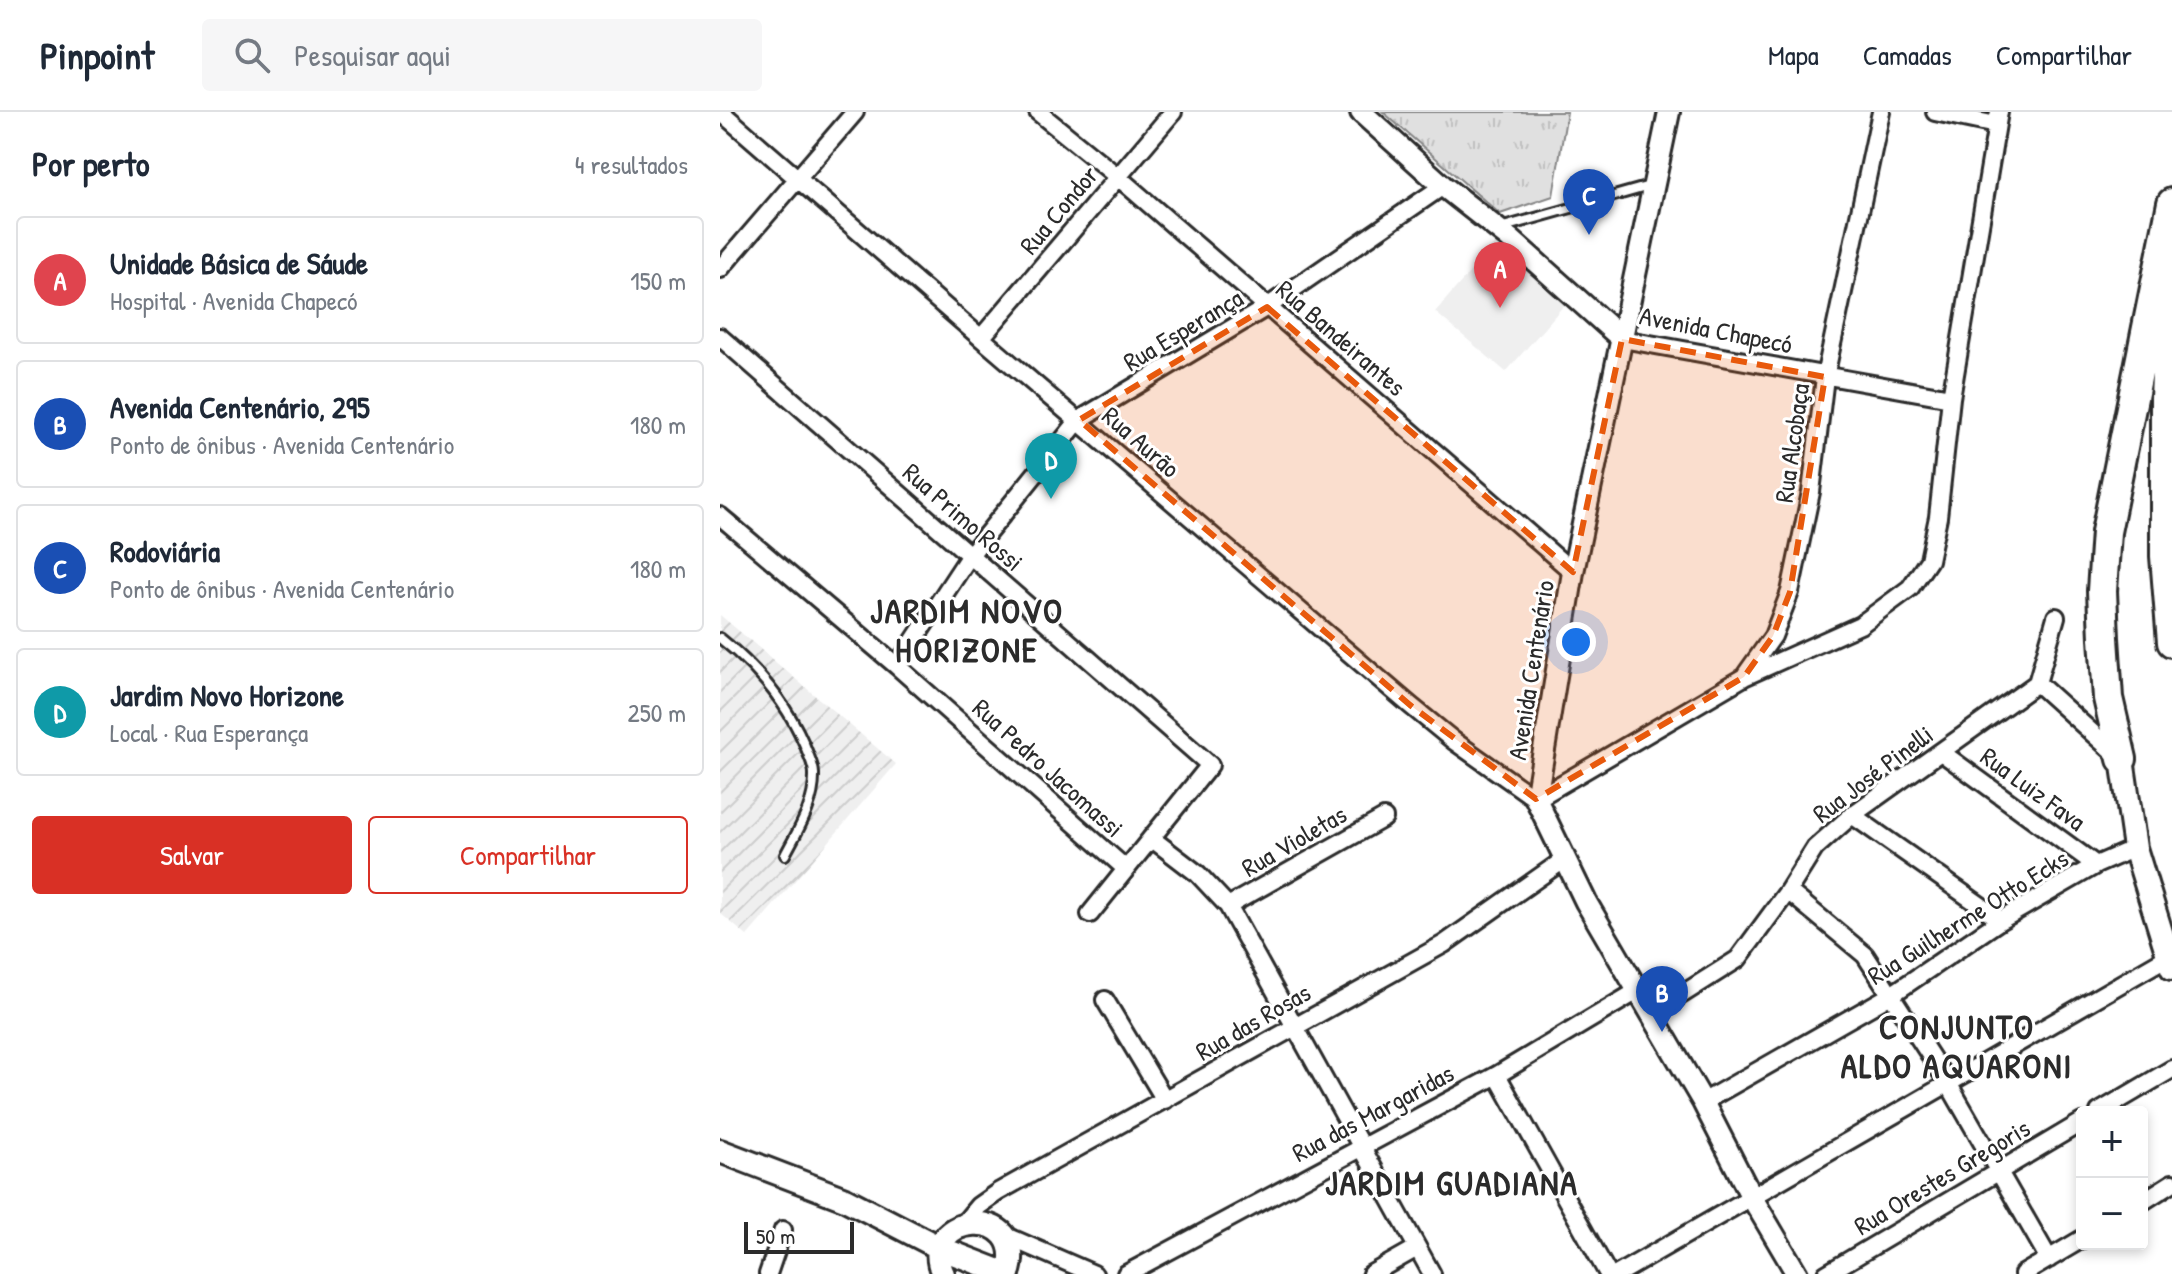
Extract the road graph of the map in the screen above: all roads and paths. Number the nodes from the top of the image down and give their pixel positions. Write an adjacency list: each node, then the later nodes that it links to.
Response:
1 (721, 112): 11 (street, Rua Aurão)
2 (855, 112): 11 (street)
3 (1038, 112): 10 (street, Rua Bandeirantes)
4 (1173, 112): 10 (street, Rua Condor)
5 (1361, 112): 13 (street, Avenida Chapecó)
6 (1669, 112): 12 (street, Avenida Centenário)
7 (1881, 112): 22 (street, Rua Alcobaça)
8 (1935, 112): 9 (street)
9 (1997, 118): 23 (street)
10 (1118, 177): 18 (street, Rua Bandeirantes); 20 (street, Rua Condor)
11 (799, 180): 16 (street); 20 (street, Rua Aurão)
12 (1653, 185): 15 (lane); 21 (street, Avenida Centenário)
13 (1443, 186): 15 (street, Avenida Chapecó); 18 (street, Rua Esperança)
14 (2172, 203): 35 (highway)
15 (1498, 229): 21 (street, Avenida Chapecó)
16 (720, 269)
17 (2172, 269): 30 (highway)
18 (1267, 307): 24 (street, Rua Esperança); 27 (street, Rua Bandeirantes)
19 (720, 337): 26 (street, Rua Primo Rossi)
20 (981, 338): 24 (street, Rua Aurão)
21 (1622, 339): 22 (street, Avenida Chapecó); 27 (street, Avenida Centenário)
22 (1825, 377): 23 (street, Avenida Chapecó); 32 (street, Rua Alcobaça)
23 (1951, 398): 32 (street)
24 (1079, 420): 26 (street, Rua Esperança); 36 (street, Rua Aurão)
25 (720, 516): 31 (street, Rua Pedro Jacomassi)
26 (970, 555): 31 (street, Rua Esperança); 39 (street, Rua Primo Rossi)
27 (1573, 572): 36 (street, Avenida Centenário)
28 (2056, 617): 33 (street)
29 (720, 638): 41 (lane)
30 (2172, 642)
31 (897, 666): 44 (street, Rua Pedro Jacomassi)
32 (1744, 677): 36 (street)
33 (2037, 683): 34 (street, Rua José Pinelli); 35 (street)
34 (1941, 752): 37 (street, Rua José Pinelli); 43 (street, Rua Luiz Fava)
35 (2122, 759): 40 (main road)
36 (1536, 799): 42 (street, Avenida Centenário)
37 (1852, 815): 45 (street, Rua José Pinelli); 48 (street)
38 (1384, 818): 46 (street, Rua Violetas)
39 (1151, 838): 44 (street); 46 (street)
40 (2135, 848): 43 (street, Rua Guilherme Otto Ecks); 49 (main road)
41 (785, 855)
42 (1565, 859): 50 (street, Avenida Centenário); 54 (street, Rua das Rosas)
43 (2096, 865): 48 (street, Rua Guilherme Otto Ecks)
44 (1126, 869): 47 (street)
45 (1788, 891): 51 (street); 53 (street, Rua José Pinelli)
46 (1228, 906): 54 (street)
47 (1090, 914)
48 (2001, 920): 51 (street, Rua Guilherme Otto Ecks)
49 (2170, 962): 57 (street)
50 (1639, 990): 53 (street, Avenida Centenário); 56 (street, Rua das Margaridas)
51 (1891, 995): 57 (street); 59 (street, Rua Guilherme Otto Ecks)
52 (1105, 1000): 58 (street)
53 (1651, 1014): 59 (street, Avenida Centenário)
54 (1296, 1025): 58 (street, Rua das Rosas); 62 (street)
55 (2172, 1069): 60 (street)
56 (1497, 1075): 62 (street, Rua das Margaridas); 82 (street)
57 (1948, 1083): 64 (street); 66 (street)
58 (1165, 1100): 68 (street, Rua das Rosas)
59 (1703, 1102): 66 (street, Avenida Centenário)
60 (2109, 1106)
61 (2076, 1126): 64 (street, Rua Orestes Gregoris)
62 (1362, 1145): 73 (street); 79 (street, Rua das Margaridas)
63 (720, 1151): 72 (main road)
64 (2000, 1170): 74 (street); 85 (street, Rua Orestes Gregoris)
65 (2172, 1183): 67 (street)
66 (1751, 1196): 83 (street); 84 (street, Avenida Centenário)
67 (2148, 1198)
68 (963, 1224): 70 (main road); 72 (main road)
69 (783, 1230): 75 (street)
70 (1002, 1234): 77 (main road); 78 (street)
71 (2076, 1243): 74 (street)
72 (940, 1248): 76 (main road); 77 (main road)
73 (1417, 1248): 80 (street); 81 (street)
74 (2049, 1259): 86 (street)
75 (768, 1274)
76 (943, 1274)
77 (1008, 1274)
78 (1094, 1274)
79 (1126, 1274)
80 (1371, 1274)
81 (1432, 1274)
82 (1608, 1274)
83 (1618, 1274)
84 (1797, 1274)
85 (1826, 1274)
86 (2023, 1274)

